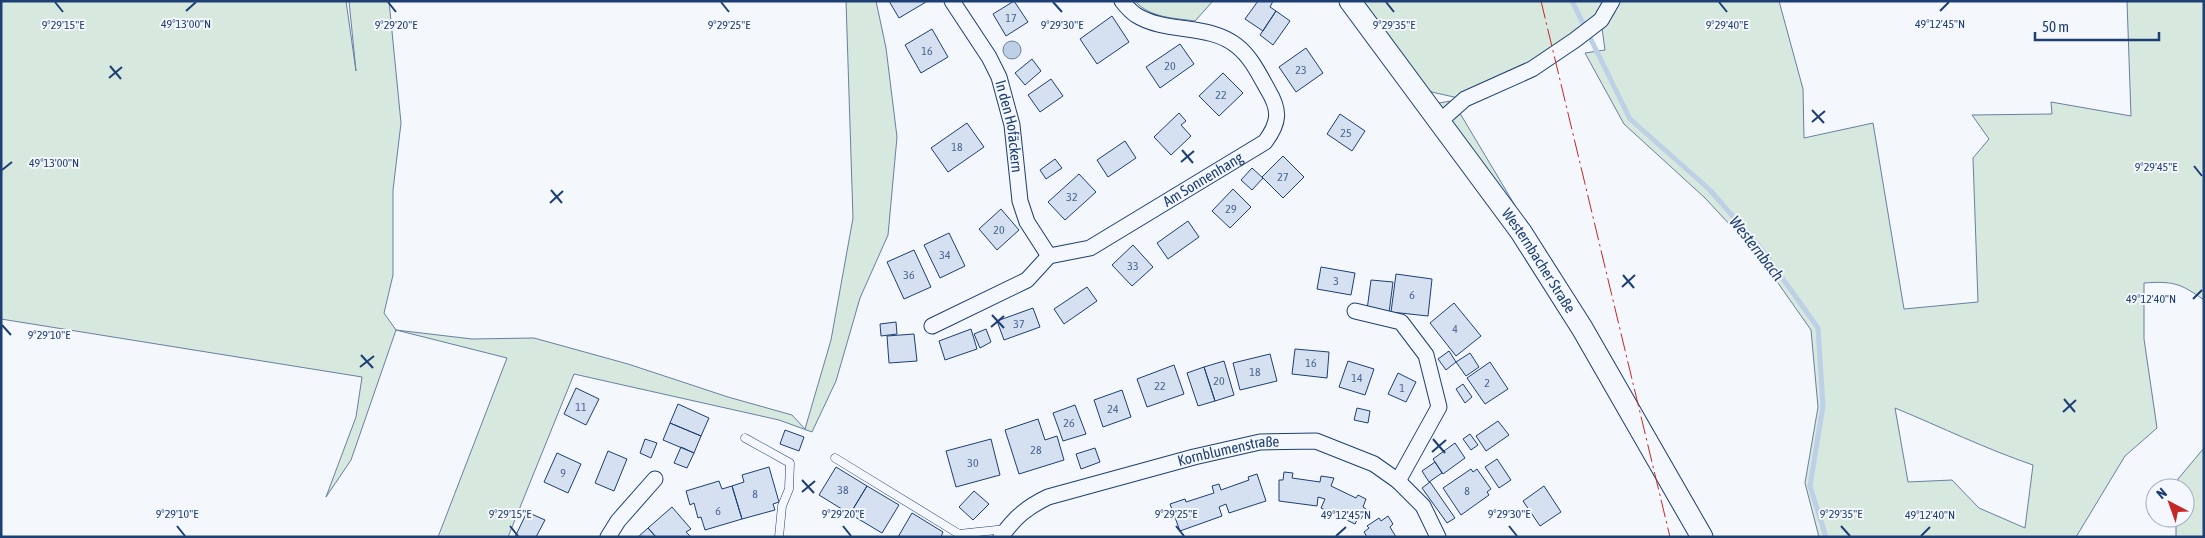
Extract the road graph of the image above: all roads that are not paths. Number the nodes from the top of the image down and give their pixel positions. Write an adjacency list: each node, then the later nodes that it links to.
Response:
1 (952, 1): 6 (street, In den Hofäckern)
2 (1122, 1): 6 (street, Am Sonnenhang)
3 (1350, 1): 5 (street, Westernbacher Straße)
4 (1612, 1): 5 (street)
5 (1439, 122): 17 (street, Westernbacher Straße)
6 (1049, 256): 8 (street)
7 (1355, 311): 12 (street)
8 (932, 326)
9 (746, 438): 15 (lane)
10 (835, 458): 13 (lane)
11 (656, 479): 14 (street)
12 (1398, 481): 13 (street, Kornblumenstraße); 16 (street, Kornblumenstraße)
13 (1004, 533)
14 (608, 537)
15 (778, 537)
16 (1438, 537)
17 (1702, 537)

